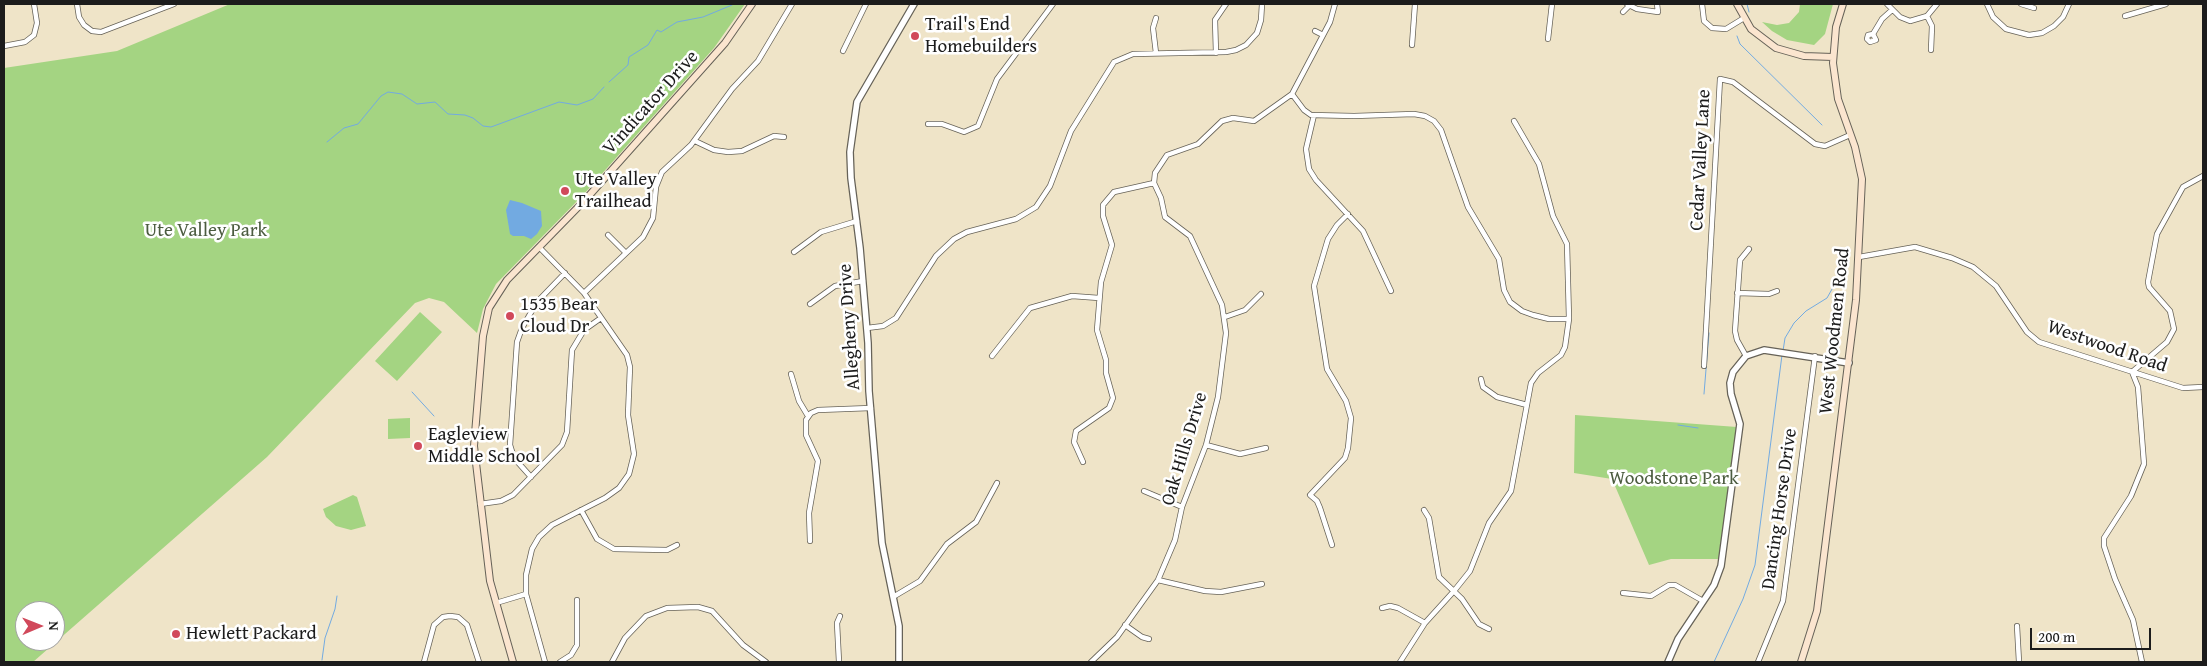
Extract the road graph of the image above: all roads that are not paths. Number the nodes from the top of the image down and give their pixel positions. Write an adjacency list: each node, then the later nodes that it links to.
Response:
1 (34, 4): 39 (street)
2 (77, 4): 3 (street)
3 (174, 4)
4 (752, 4): 57 (main road, Vindicator Drive)
5 (792, 4): 51 (street)
6 (866, 4): 41 (street)
7 (914, 4): 55 (street, Allegheny Drive)
8 (1053, 4): 29 (street)
9 (1226, 4): 43 (street)
10 (1262, 4): 43 (street)
11 (1335, 4): 36 (street)
12 (1415, 4): 38 (street)
13 (1552, 4): 37 (street)
14 (1657, 4): 24 (street)
15 (1702, 4): 33 (street)
16 (1737, 4): 33 (main road)
17 (1843, 4): 44 (main road, West Woodmen Road)
18 (1887, 4): 26 (street)
19 (1937, 4): 30 (street)
20 (1986, 4): 22 (street)
21 (2021, 4): 25 (street)
22 (2069, 4)
23 (2166, 4): 31 (street)
24 (1628, 5): 28 (street)
25 (2034, 8)
26 (1892, 10): 30 (street); 35 (street)
27 (1036, 12): 29 (street)
28 (1623, 12)
29 (1043, 15): 48 (street)
30 (1927, 16): 40 (street)
31 (2126, 16)
32 (1156, 18): 42 (street)
33 (1744, 18): 44 (main road)
34 (1315, 31): 36 (street)
35 (1873, 34)
36 (1323, 35): 45 (street)
37 (1548, 39)
38 (1412, 45)
39 (4, 46)
40 (1931, 50)
41 (843, 51)
42 (1156, 53): 43 (street); 74 (street)
43 (1216, 53)
44 (1833, 58): 49 (main road, West Woodmen Road)
45 (1292, 94): 46 (street); 53 (street)
46 (1314, 115): 54 (street); 73 (street)
47 (1514, 121): 73 (street)
48 (928, 124)
49 (1850, 135): 61 (main road, West Woodmen Road); 79 (street, Cedar Valley Lane)
50 (784, 137): 51 (street)
51 (695, 140): 60 (street)
52 (2203, 176): 80 (street)
53 (1154, 182): 69 (street); 71 (street, Oak Hills Drive)
54 (1348, 214): 65 (street); 99 (street)
55 (857, 221): 59 (street); 63 (street, Allegheny Drive)
56 (608, 235): 60 (street)
57 (539, 248): 62 (street); 93 (main road, Vindicator Drive)
58 (1749, 249): 67 (street)
59 (794, 252)
60 (626, 253): 66 (street)
61 (1859, 257): 78 (main road, West Woodmen Road); 80 (street, Westwood Road)
62 (565, 273): 66 (street); 90 (street)
63 (863, 281): 70 (street); 74 (street, Allegheny Drive)
64 (1777, 291): 67 (street)
65 (1391, 292)
66 (584, 293): 72 (street)
67 (1736, 293): 77 (street)
68 (1261, 294): 71 (street)
69 (1099, 298): 76 (street); 89 (street)
70 (810, 304)
71 (1225, 317): 87 (street, Oak Hills Drive)
72 (601, 318): 90 (street); 95 (street)
73 (1569, 319): 84 (street)
74 (867, 328): 85 (street, Allegheny Drive)
75 (1817, 355): 77 (street); 78 (street); 128 (street, Dancing Horse Drive)
76 (992, 356)
77 (1746, 356): 107 (street)
78 (1849, 363): 129 (main road, West Woodmen Road)
79 (1704, 366)
80 (2132, 372): 83 (street, Westwood Road); 131 (street)
81 (791, 374): 86 (street)
82 (1481, 379): 84 (street)
83 (2203, 387)
84 (1527, 404): 102 (street)
85 (870, 408): 86 (street); 105 (street, Allegheny Drive)
86 (808, 416): 97 (street)
87 (1206, 445): 88 (street); 94 (street, Oak Hills Drive)
88 (1266, 448)
89 (1082, 462)
90 (531, 477): 93 (street)
91 (997, 482): 105 (street)
92 (1144, 491): 94 (street)
93 (480, 504): 108 (main road, Vindicator Drive)
94 (1182, 507): 100 (street, Oak Hills Drive)
95 (581, 510): 98 (street); 104 (street)
96 (1424, 510): 102 (street)
97 (810, 541)
98 (677, 545)
99 (1332, 545)
100 (1158, 580): 101 (street); 112 (street, Oak Hills Drive)
101 (1262, 584)
102 (1454, 591): 111 (street); 114 (street)
103 (1623, 593): 107 (street)
104 (526, 594): 108 (street); 120 (street)
105 (893, 597): 124 (street, Allegheny Drive)
106 (577, 600): 121 (street)
107 (1703, 601): 127 (street)
108 (496, 603): 119 (main road, Vindicator Drive)
109 (1382, 608): 111 (street)
110 (840, 616): 123 (street)
111 (1425, 623): 126 (street)
112 (1126, 625): 115 (street); 125 (street, Oak Hills Drive)
113 (2017, 626): 130 (street)
114 (1489, 629)
115 (1149, 639)
116 (613, 659): 122 (street)
117 (424, 662): 118 (street)
118 (479, 662)
119 (513, 662)
120 (545, 662)
121 (560, 662)
122 (766, 662)
123 (839, 662)
124 (899, 662)
125 (1091, 662)
126 (1400, 662)
127 (1668, 662)
128 (1758, 662)
129 (1801, 662)
130 (2020, 662)
131 (2142, 662)

